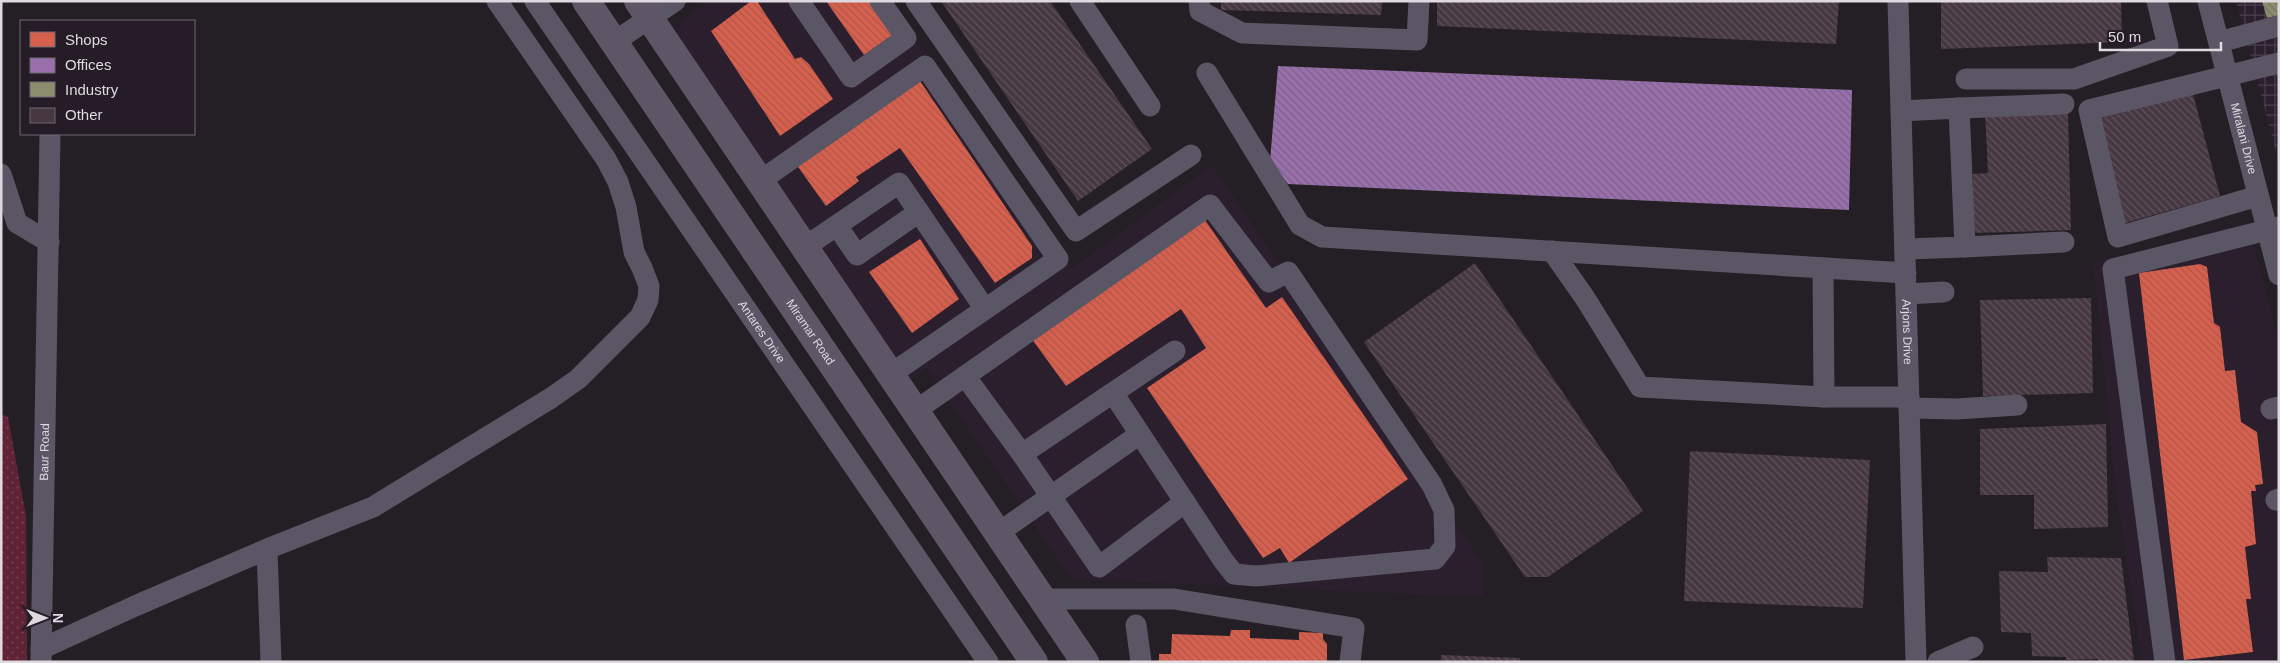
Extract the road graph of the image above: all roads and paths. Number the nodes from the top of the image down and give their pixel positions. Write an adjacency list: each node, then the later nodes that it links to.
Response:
1 (496, 1): 61 (street)
2 (535, 1): 67 (street, Antares Drive)
3 (586, 1): 17 (main road, Miramar Road)
4 (675, 1): 14 (street)
5 (799, 1): 16 (street)
6 (880, 1): 16 (street)
7 (916, 1): 29 (street)
8 (1080, 1): 25 (street)
9 (1199, 1): 10 (street)
10 (1419, 1)
11 (1898, 1): 27 (street, Arjons Drive)
12 (2157, 1): 23 (street)
13 (2208, 1): 18 (street, Miralani Drive)
14 (644, 10): 17 (street); 31 (main road)
15 (2279, 26): 18 (street)
16 (906, 38): 20 (street)
17 (614, 42): 68 (main road, Miramar Road)
18 (2219, 42): 22 (street, Miralani Drive)
19 (2279, 63): 22 (street)
20 (925, 66): 31 (street); 47 (street)
21 (1207, 73): 41 (street)
22 (2228, 76): 32 (street, Miralani Drive); 32 (street)
23 (1966, 79)
24 (2064, 104): 26 (street)
25 (1150, 106)
26 (1959, 108): 27 (street); 39 (street)
27 (1901, 111): 40 (street, Arjons Drive)
28 (50, 135): 36 (street, Baur Road)
29 (1191, 155)
30 (1, 174): 36 (street)
31 (760, 180): 38 (main road)
32 (2258, 196): 35 (street, Miralani Drive)
33 (919, 212): 34 (street); 34 (street); 47 (street)
34 (837, 226): 38 (street)
35 (2273, 228): 44 (street, Miralani Drive); 74 (street)
36 (49, 242): 65 (street, Baur Road)
37 (2064, 242): 39 (street)
38 (805, 247): 49 (main road)
39 (1965, 247): 40 (street)
40 (1905, 249): 43 (street, Arjons Drive)
41 (1552, 251): 42 (street); 52 (street)
42 (1823, 268): 43 (street); 52 (street)
43 (1906, 273): 46 (street, Arjons Drive)
44 (2279, 276)
45 (1944, 292): 46 (street)
46 (1906, 294): 53 (street, Arjons Drive)
47 (985, 309): 49 (street)
48 (1175, 351): 51 (street)
49 (891, 374): 55 (main road)
50 (965, 376): 55 (street); 57 (street); 59 (street)
51 (1113, 393): 56 (street); 57 (street)
52 (1824, 397): 53 (street)
53 (1909, 403): 54 (street); 72 (street, Arjons Drive)
54 (2017, 406)
55 (916, 411): 60 (main road)
56 (1140, 434): 58 (street); 59 (street)
57 (1022, 454): 58 (street)
58 (1050, 497): 59 (street); 60 (street)
59 (1185, 502)
60 (998, 533): 62 (main road)
61 (266, 550): 65 (street); 66 (street)
62 (1043, 599): 69 (main road); 71 (street)
63 (1136, 625): 70 (street)
64 (1973, 647): 73 (street)
65 (41, 656)
66 (271, 662)
67 (988, 662)
68 (1034, 662)
69 (1085, 662)
70 (1141, 662)
71 (1350, 662)
72 (1916, 662)
73 (1938, 662)
74 (2166, 662)

